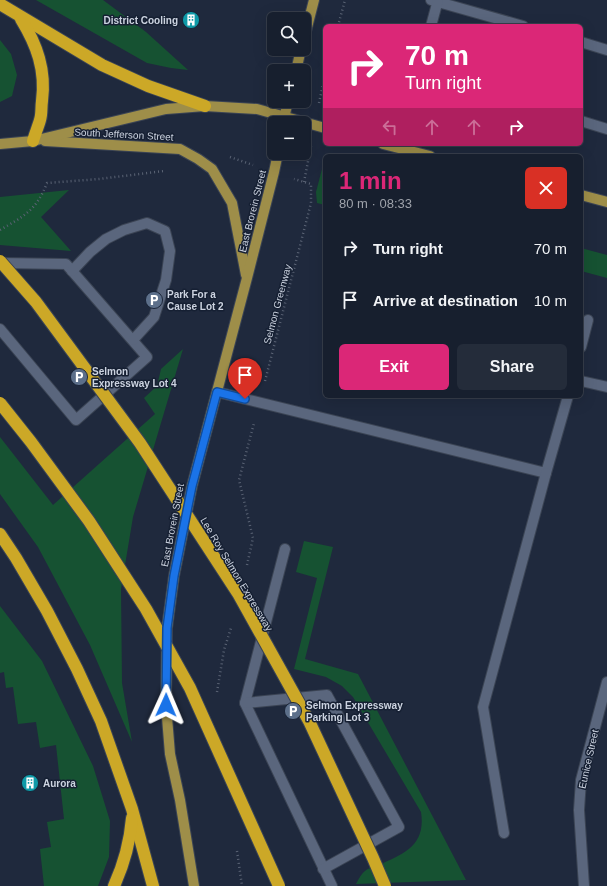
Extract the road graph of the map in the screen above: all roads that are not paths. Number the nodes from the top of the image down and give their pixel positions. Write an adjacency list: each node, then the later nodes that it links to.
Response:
1 (314, 0): 4 (main road)
2 (436, 1): 6 (street); 7 (street)
3 (0, 4): 5 (highway)
4 (311, 12)
5 (19, 16): 10 (highway); 16 (highway)
6 (432, 24)
7 (516, 24)
8 (583, 43): 9 (street)
9 (607, 50)
10 (205, 106): 11 (main road, South Jefferson Street); 16 (main road, South Jefferson Street)
11 (274, 116)
12 (583, 122): 15 (street)
13 (311, 125): 14 (main road, South Jefferson Street)
14 (323, 128)
15 (607, 129)
16 (33, 141): 17 (main road, South Jefferson Street); 25 (main road, South Jefferson Street)
17 (0, 144)
18 (391, 146): 19 (main road)
19 (422, 154)
20 (277, 160): 25 (main road, East Brorein Street)
21 (583, 195): 22 (main road)
22 (607, 202)
23 (0, 262): 24 (street); 48 (highway, Lee Roy Selmon Expressway, bridge)
24 (72, 271): 29 (street); 29 (street)
25 (247, 278): 32 (main road, East Brorein Street)
26 (588, 320): 28 (street)
27 (0, 329): 29 (street)
28 (583, 339)
29 (133, 340)
30 (583, 381): 31 (street)
31 (607, 387)
32 (217, 392): 35 (street); 45 (main road, East Brorein Street)
33 (567, 398): 35 (street)
34 (0, 403): 46 (highway, bridge)
35 (546, 474): 41 (street)
36 (0, 534): 40 (highway)
37 (285, 549): 39 (street)
38 (607, 682): 49 (street, Eunice Street)
39 (245, 703): 42 (street); 42 (street)
40 (132, 809): 43 (highway); 44 (highway)
41 (504, 833)
42 (323, 869): 47 (street)
43 (114, 886)
44 (153, 886)
45 (194, 886)
46 (279, 886)
47 (332, 886)
48 (384, 886)
49 (584, 886)

